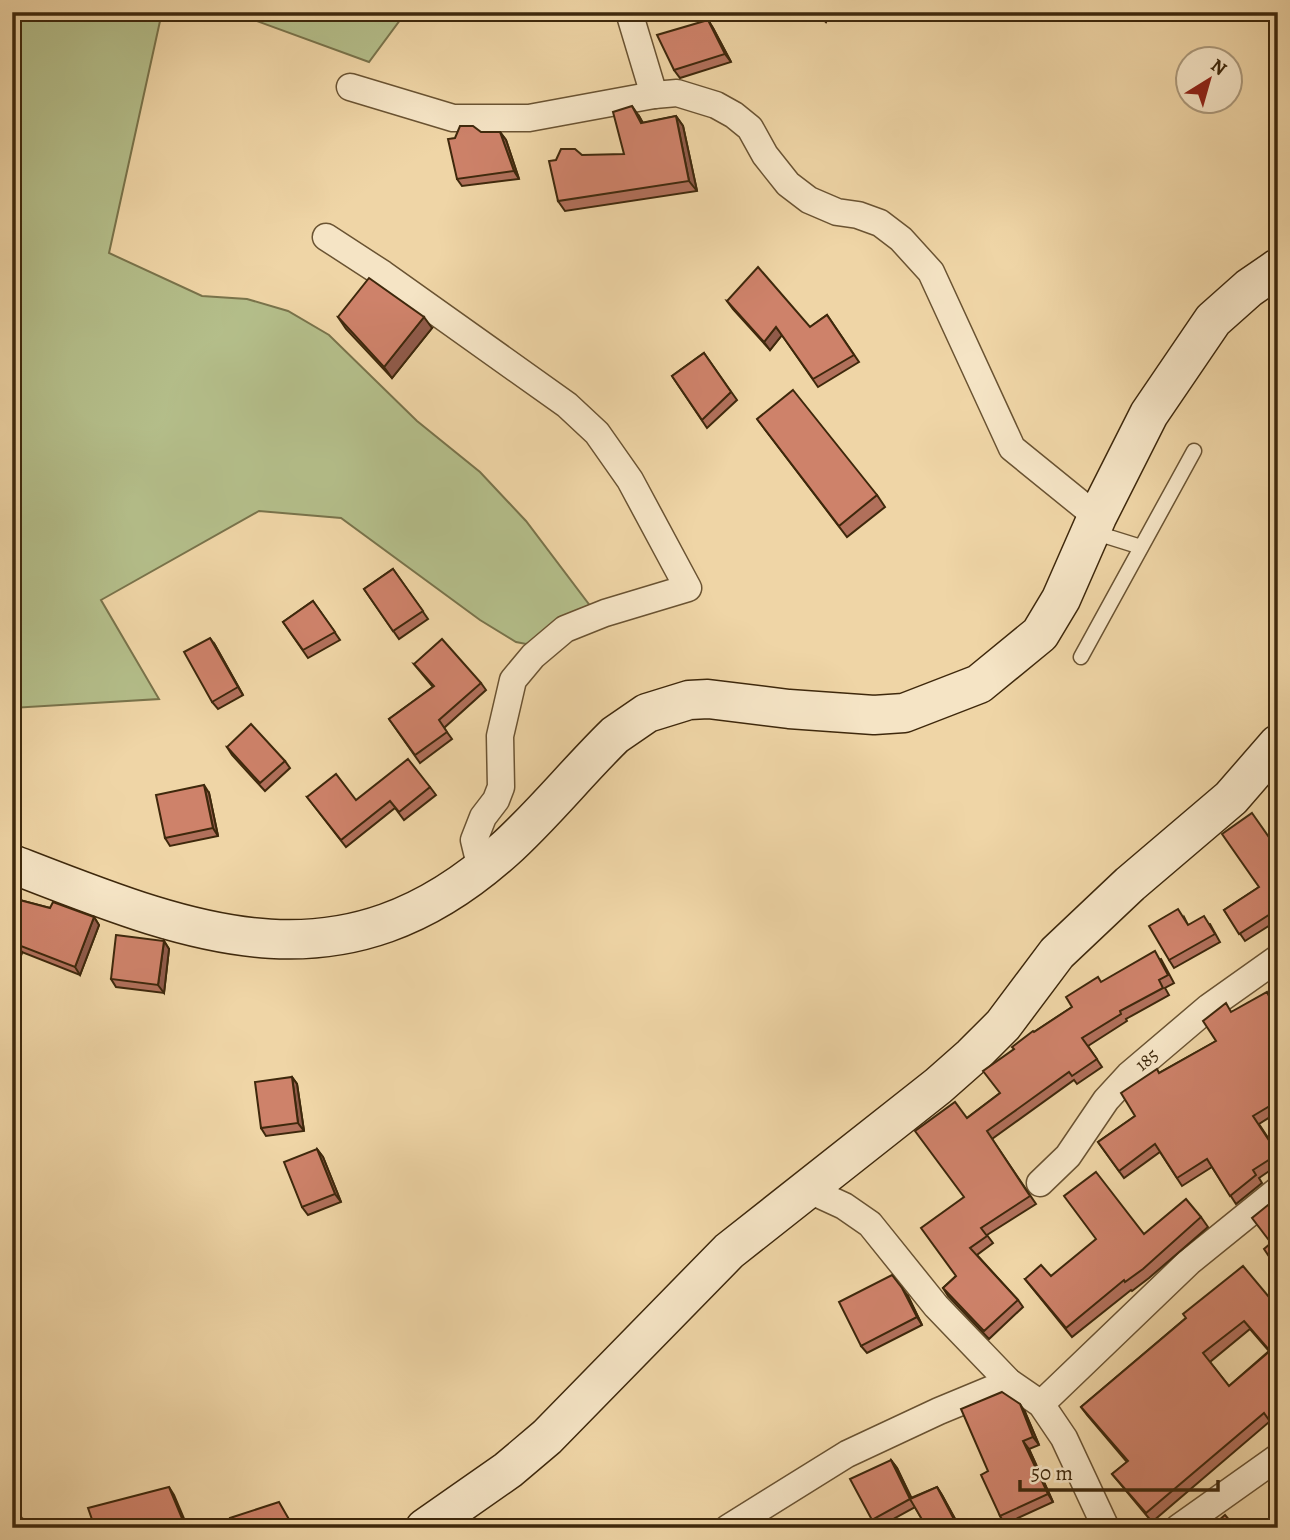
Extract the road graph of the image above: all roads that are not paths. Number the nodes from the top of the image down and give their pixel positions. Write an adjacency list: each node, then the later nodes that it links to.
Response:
1 (629, 12): 3 (street)
2 (350, 88): 3 (street)
3 (654, 95): 7 (street)
4 (327, 237): 12 (street)
5 (1278, 268): 7 (main road)
6 (1194, 451): 8 (lane)
7 (1094, 524): 8 (lane); 12 (main road)
8 (1141, 547): 9 (lane)
9 (1081, 657)
10 (1278, 744): 15 (main road)
11 (12, 864): 12 (main road)
12 (481, 869)
13 (1278, 958): 14 (street, 185)
14 (1040, 1183)
15 (807, 1189): 17 (street); 20 (main road)
16 (1278, 1190): 18 (street)
17 (1009, 1382): 18 (street); 21 (street)
18 (1041, 1405): 22 (street)
19 (1278, 1457): 23 (street)
20 (425, 1528)
21 (728, 1528)
22 (1106, 1528)
23 (1178, 1528)

